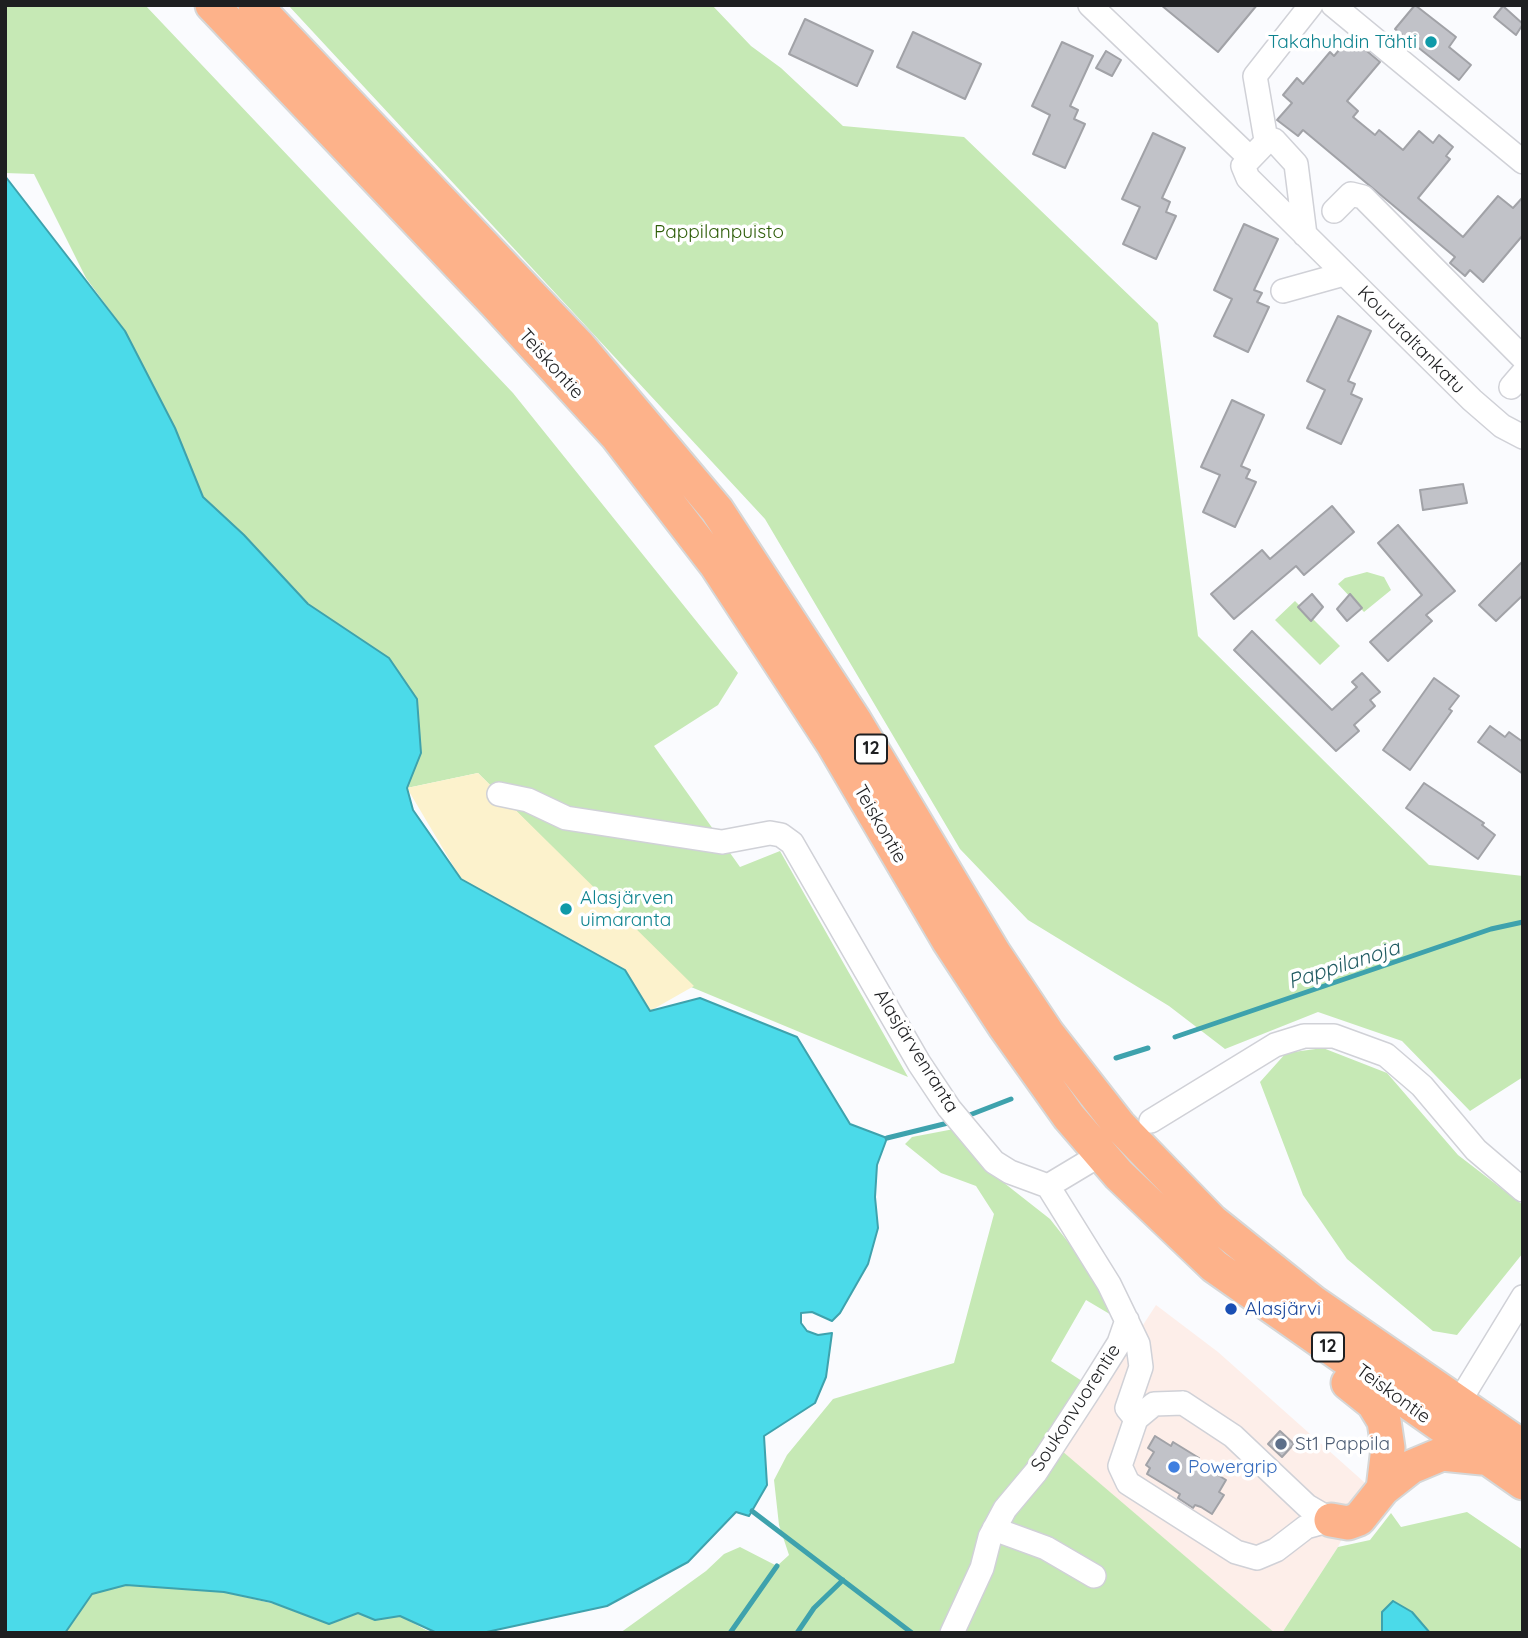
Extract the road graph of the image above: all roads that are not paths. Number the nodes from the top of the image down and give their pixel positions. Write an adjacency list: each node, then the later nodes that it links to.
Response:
1 (212, 5): 20 (highway, Teiskontie / 12)
2 (255, 5): 24 (highway, Teiskontie / 12)
3 (1090, 5): 7 (street)
4 (1311, 5): 6 (street)
5 (1333, 5): 8 (street)
6 (1266, 140): 7 (street); 10 (street)
7 (1250, 158): 10 (street, Kourutaltankatu)
8 (1523, 162)
9 (1334, 211): 13 (street)
10 (1305, 235): 11 (street, Kourutaltankatu)
11 (1344, 274): 12 (street); 14 (street, Kourutaltankatu)
12 (1283, 291)
13 (1523, 358)
14 (1523, 437)
15 (499, 794): 18 (street, Alasjärvenranta)
16 (1151, 1121): 19 (street)
17 (1088, 1162): 18 (street)
18 (1048, 1186): 22 (street, Soukonvuorentie)
19 (1523, 1190)
20 (1214, 1266): 24 (highway, Teiskontie / 12); 29 (highway)
21 (1523, 1297): 23 (street)
22 (1128, 1320): 25 (street); 31 (street, Soukonvuorentie)
23 (1514, 1330): 24 (street)
24 (1449, 1417): 26 (highway, Teiskontie / 12); 27 (highway, Teiskontie / 12)
25 (1136, 1419): 30 (street); 30 (street)
26 (1523, 1447)
27 (1484, 1458): 28 (highway, Teiskontie / 12); 29 (highway)
28 (1523, 1483)
29 (1384, 1489): 30 (highway)
30 (1331, 1520)
31 (994, 1529): 32 (street); 33 (street, Soukonvuorentie)
32 (1094, 1576)
33 (952, 1633)

